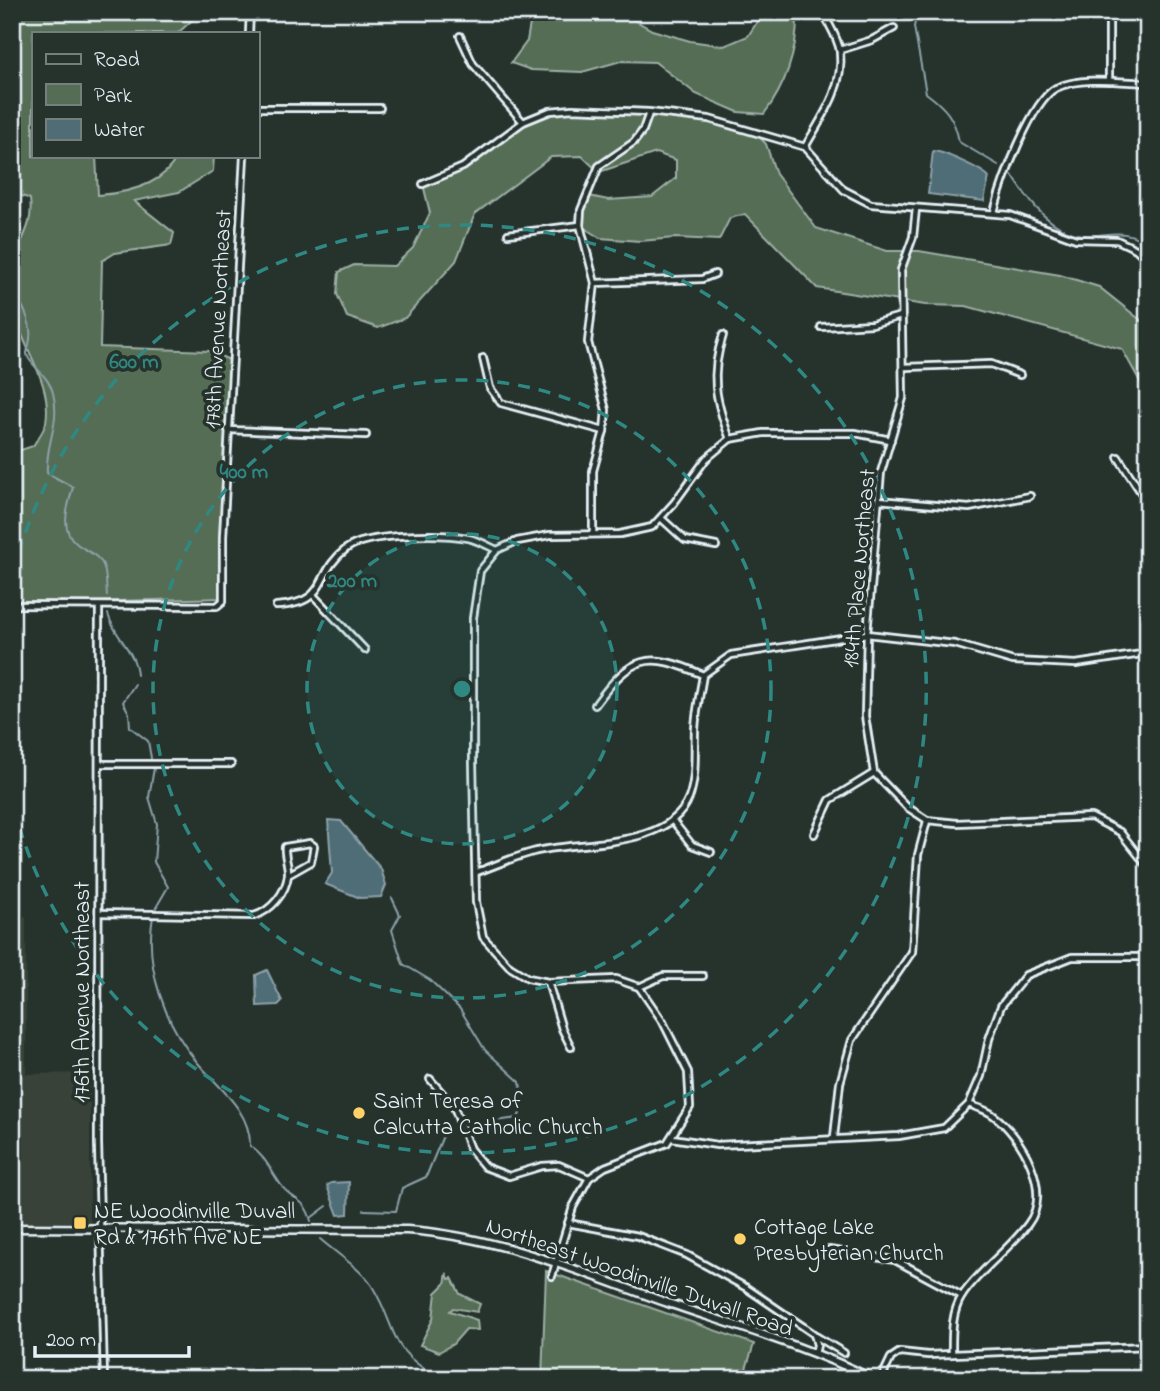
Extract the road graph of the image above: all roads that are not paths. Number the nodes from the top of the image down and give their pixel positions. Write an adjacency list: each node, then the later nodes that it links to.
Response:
1 (250, 12): 5 (street)
2 (823, 12): 7 (street)
3 (1109, 12): 8 (street)
4 (894, 28): 7 (street)
5 (248, 32)
6 (460, 36): 13 (street)
7 (840, 50): 14 (street)
8 (1109, 82): 9 (street); 18 (street)
9 (1148, 83)
10 (259, 108): 11 (street)
11 (380, 108)
12 (649, 112): 13 (street); 14 (street); 19 (street)
13 (523, 122): 16 (street)
14 (805, 147): 17 (street)
15 (244, 158): 30 (street, 178th Avenue Northeast)
16 (423, 184)
17 (916, 209): 18 (street); 24 (street, 184th Place Northeast)
18 (994, 212): 21 (street)
19 (580, 225): 20 (street); 23 (street)
20 (508, 234)
21 (1147, 258)
22 (715, 274): 23 (street)
23 (595, 283): 31 (street)
24 (901, 316): 25 (street); 28 (street, 184th Place Northeast)
25 (821, 327)
26 (723, 335): 33 (street)
27 (483, 358): 31 (street)
28 (905, 367): 29 (street); 34 (street, 184th Place Northeast)
29 (1020, 375)
30 (228, 430): 32 (street); 45 (street, 178th Avenue Northeast)
31 (604, 431): 40 (street)
32 (366, 435)
33 (730, 439): 34 (street); 39 (street)
34 (891, 440): 37 (street, 184th Place Northeast)
35 (1118, 457): 38 (street)
36 (1030, 496): 37 (street)
37 (878, 500): 47 (street, 184th Place Northeast)
38 (1148, 503)
39 (662, 519): 40 (street); 41 (street)
40 (593, 534): 42 (street)
41 (716, 547)
42 (497, 550): 43 (street); 62 (street)
43 (313, 594): 46 (street); 48 (street)
44 (12, 605): 45 (street)
45 (99, 606): 52 (street, 176th Avenue Northeast)
46 (276, 606)
47 (867, 634): 49 (street); 50 (street); 54 (street, 184th Place Northeast)
48 (365, 650)
49 (1148, 653)
50 (703, 675): 51 (street); 55 (street)
51 (595, 705)
52 (100, 764): 53 (street); 64 (street, 176th Avenue Northeast)
53 (231, 764)
54 (874, 773): 56 (street); 57 (street)
55 (672, 820): 58 (street); 62 (street)
56 (928, 820): 60 (street); 73 (street)
57 (814, 834)
58 (712, 852)
59 (1148, 853): 60 (street)
60 (1140, 855): 61 (street)
61 (1148, 867)
62 (477, 872): 67 (street)
63 (288, 875): 63 (street); 64 (street)
64 (99, 913): 77 (street, 176th Avenue Northeast)
65 (1148, 957): 71 (street)
66 (703, 976): 68 (street)
67 (548, 982): 68 (street); 69 (street)
68 (639, 987): 72 (street)
69 (571, 1047)
70 (430, 1079): 74 (street)
71 (969, 1104): 73 (street); 81 (street)
72 (672, 1138): 73 (street); 74 (street)
73 (834, 1138)
74 (589, 1178): 75 (street)
75 (568, 1223): 79 (street); 82 (street)
76 (12, 1228): 77 (main road, Northeast Woodinville Duvall Road)
77 (99, 1228): 79 (main road, Northeast Woodinville Duvall Road); 87 (street, 176th Avenue Northeast)
78 (829, 1250): 81 (street)
79 (556, 1264): 80 (street); 85 (main road, Northeast Woodinville Duvall Road)
80 (552, 1276)
81 (962, 1296): 86 (street)
82 (814, 1334): 84 (street); 85 (street)
83 (1148, 1346): 86 (street)
84 (844, 1353)
85 (815, 1354): 88 (main road, Northeast Woodinville Duvall Road)
86 (951, 1354): 89 (street)
87 (104, 1379)
88 (873, 1379)
89 (881, 1379)

